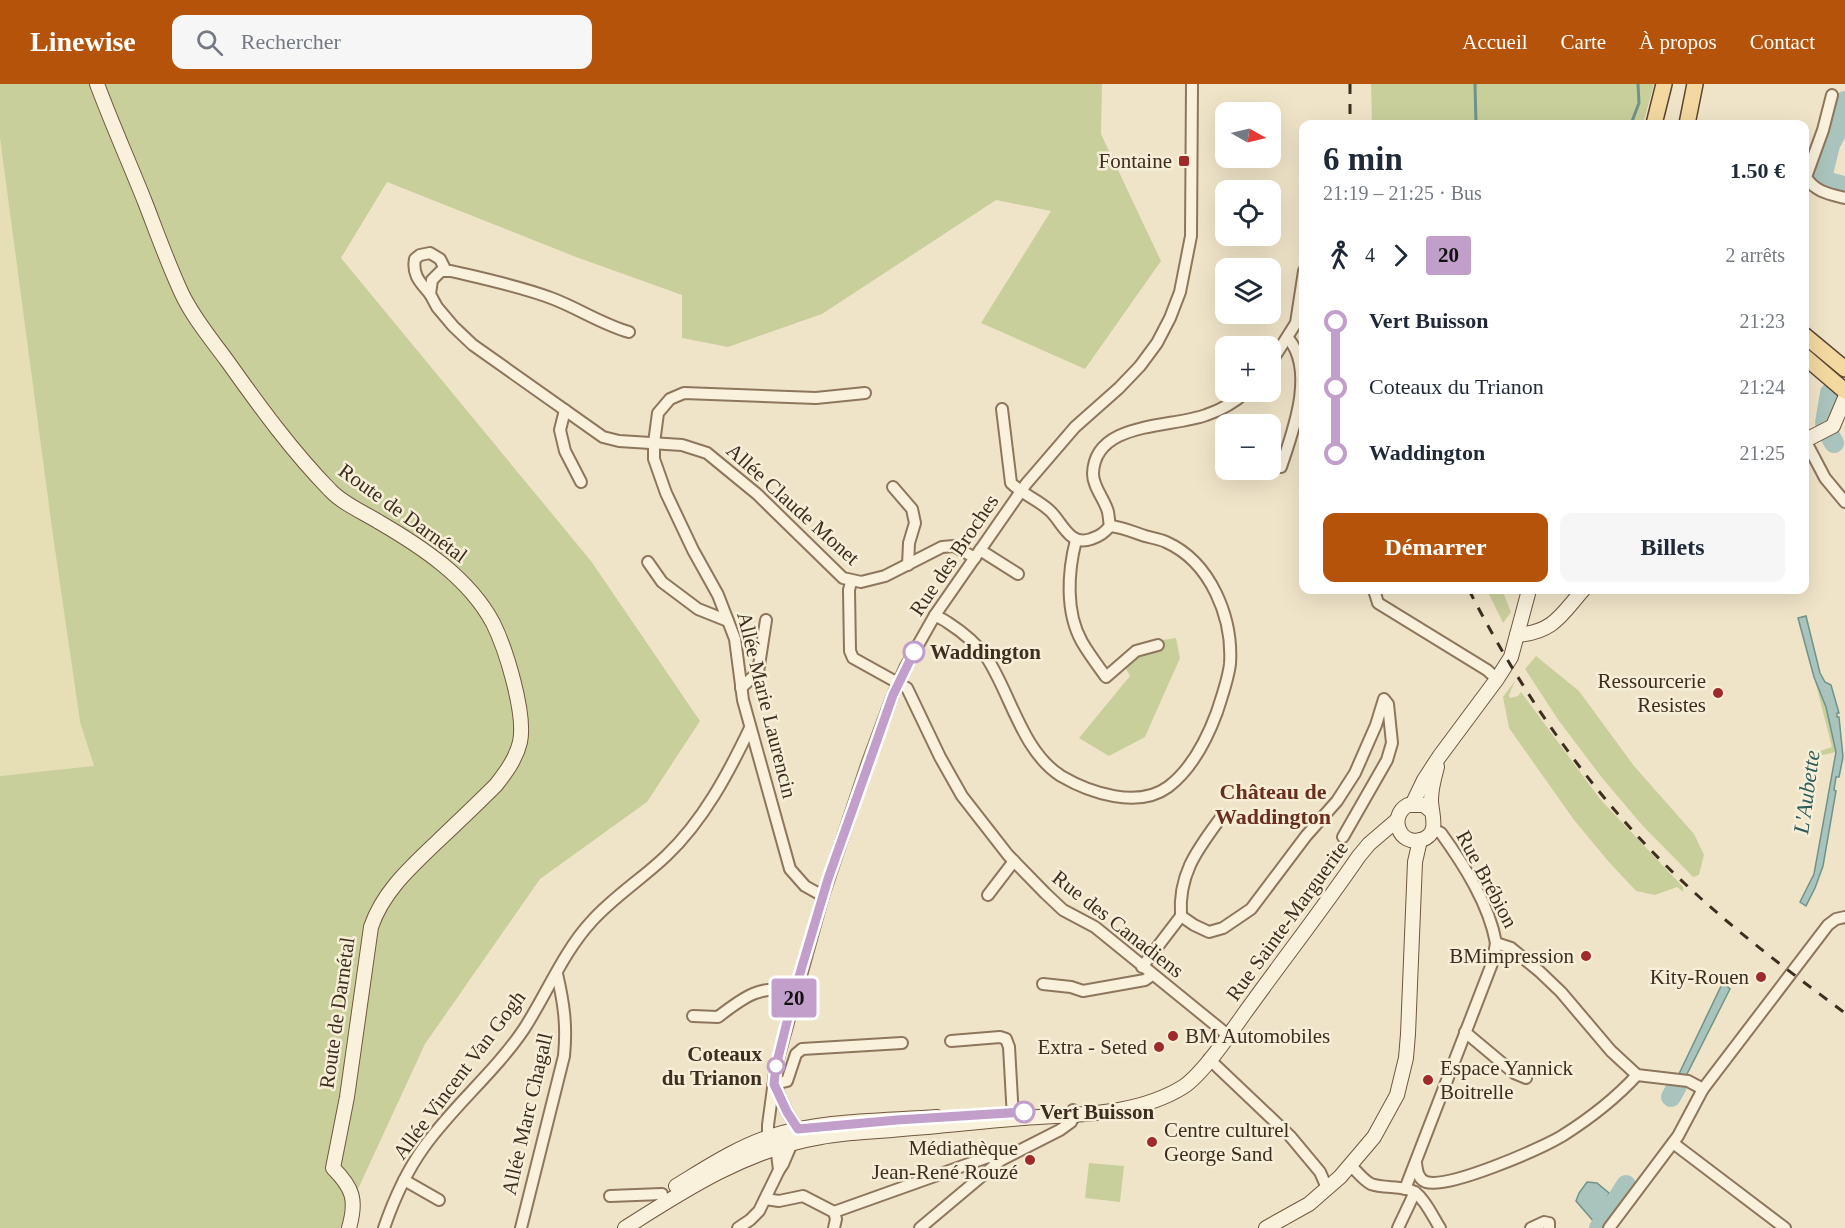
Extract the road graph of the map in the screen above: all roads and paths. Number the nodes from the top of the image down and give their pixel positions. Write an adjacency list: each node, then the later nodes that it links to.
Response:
1 (97, 84): 103 (main road, Route de Darnétal)
2 (1192, 84): 34 (street, Rue des Broches)
3 (1664, 84): 6 (main road)
4 (1695, 84): 7 (main road)
5 (1832, 95): 8 (street)
6 (1655, 120)
7 (1688, 120)
8 (1809, 169)
9 (1809, 182): 10 (street)
10 (1845, 198)
11 (446, 271): 12 (street); 12 (street, Allée Claude Monet); 14 (street)
12 (430, 294): 27 (street, Allée Claude Monet)
13 (1299, 304): 15 (street)
14 (629, 332)
15 (1288, 338): 17 (street); 20 (street)
16 (1809, 339): 19 (main road)
17 (1281, 348)
18 (1809, 360): 21 (main road)
19 (1845, 369)
20 (1299, 379)
21 (1845, 391)
22 (866, 393): 29 (street, Allée Marie Laurencin)
23 (1845, 398): 28 (main road)
24 (1233, 402): 36 (street)
25 (1299, 406): 31 (street)
26 (1002, 409): 34 (street)
27 (565, 410): 29 (street, Allée Claude Monet); 32 (street)
28 (1809, 439)
29 (654, 443): 42 (street, Allée Claude Monet); 49 (street, Allée Marie Laurencin)
30 (1809, 448): 35 (street)
31 (1281, 467)
32 (581, 482)
33 (893, 487): 40 (street)
34 (1022, 492): 37 (street); 38 (street, Rue des Broches)
35 (1845, 502)
36 (1110, 526): 37 (street); 46 (street)
37 (1076, 540): 52 (street)
38 (977, 554): 40 (street); 41 (street); 46 (street, Rue des Broches)
39 (648, 562): 49 (street)
40 (908, 565): 42 (street)
41 (1018, 574)
42 (851, 582): 54 (street, Allée Claude Monet)
43 (1375, 594): 53 (street)
44 (1528, 594): 47 (main road)
45 (1580, 594): 50 (main road)
46 (935, 615): 54 (street, Rue des Broches)
47 (1522, 618): 50 (main road); 51 (main road)
48 (766, 620): 55 (street)
49 (728, 621): 55 (street, Allée Marie Laurencin)
50 (1548, 627): 51 (main road)
51 (1517, 634): 53 (main road)
52 (1158, 645)
53 (1497, 680): 57 (main road)
54 (899, 682): 64 (street, Rue des Canadiens); 66 (street, Rue des Broches)
55 (741, 688): 56 (street, Allée Marie Laurencin)
56 (750, 728): 66 (street, Allée Marie Laurencin); 71 (street, Allée Vincent Van Gogh)
57 (1439, 757): 58 (main road); 59 (main road)
58 (1413, 803): 59 (main road); 62 (main road)
59 (1432, 812): 61 (main road)
60 (1222, 816): 67 (street)
61 (1433, 829): 62 (main road); 69 (street, Rue Brébion)
62 (1406, 832): 77 (main road, Rue Sainte-Marguerite); 93 (main road)
63 (1343, 837): 67 (street)
64 (1014, 861): 65 (street); 70 (street, Rue des Canadiens)
65 (988, 895)
66 (823, 896): 74 (street, Rue des Broches)
67 (1181, 916): 70 (street)
68 (1845, 917): 84 (street)
69 (1496, 943): 76 (street); 81 (street, Rue Brébion)
70 (1142, 967): 72 (street, Rue des Canadiens)
71 (557, 974): 95 (street, Allée Vincent Van Gogh); 105 (street, Allée Marc Chagall)
72 (1152, 975): 73 (street); 77 (street, Rue des Canadiens)
73 (1043, 984)
74 (795, 990): 75 (street); 83 (street, Rue des Broches)
75 (693, 1017)
76 (1465, 1032): 82 (street); 92 (street)
77 (1229, 1036): 80 (main road, Rue Sainte-Marguerite)
78 (951, 1041): 86 (street)
79 (902, 1043): 83 (street)
80 (1209, 1059): 85 (main road, Rue Sainte-Marguerite); 96 (street)
81 (1637, 1075): 84 (street); 92 (street)
82 (1526, 1078)
83 (774, 1084): 87 (street); 88 (street, Rue des Broches)
84 (1703, 1089): 90 (street)
85 (1072, 1111): 86 (main road, Rue Sainte-Marguerite); 91 (street)
86 (1013, 1115): 87 (main road); 89 (main road)
87 (798, 1129): 88 (main road); 89 (street)
88 (773, 1142): 89 (main road); 94 (street, Rue des Broches); 98 (main road); 107 (main road)
89 (793, 1143): 94 (street)
90 (1672, 1143): 116 (street); 117 (street)
91 (1001, 1160): 102 (street); 110 (street)
92 (1416, 1163): 97 (street)
93 (1350, 1165): 96 (main road); 97 (street)
94 (778, 1170): 100 (street)
95 (404, 1179): 101 (street); 104 (street, Allée Vincent Van Gogh)
96 (1327, 1188): 111 (main road)
97 (1410, 1191): 112 (street); 113 (street)
98 (662, 1194): 99 (street); 106 (main road)
99 (610, 1196)
100 (765, 1199): 102 (street); 108 (street)
101 (440, 1200)
102 (834, 1212): 109 (street)
103 (349, 1228)
104 (384, 1228)
105 (521, 1228)
106 (612, 1228)
107 (625, 1228)
108 (738, 1228)
109 (834, 1228)
110 (920, 1228)
111 (1266, 1228)
112 (1398, 1228)
113 (1440, 1228)
114 (1531, 1228): 115 (street)
115 (1549, 1228)
116 (1609, 1228)
117 (1785, 1228)

